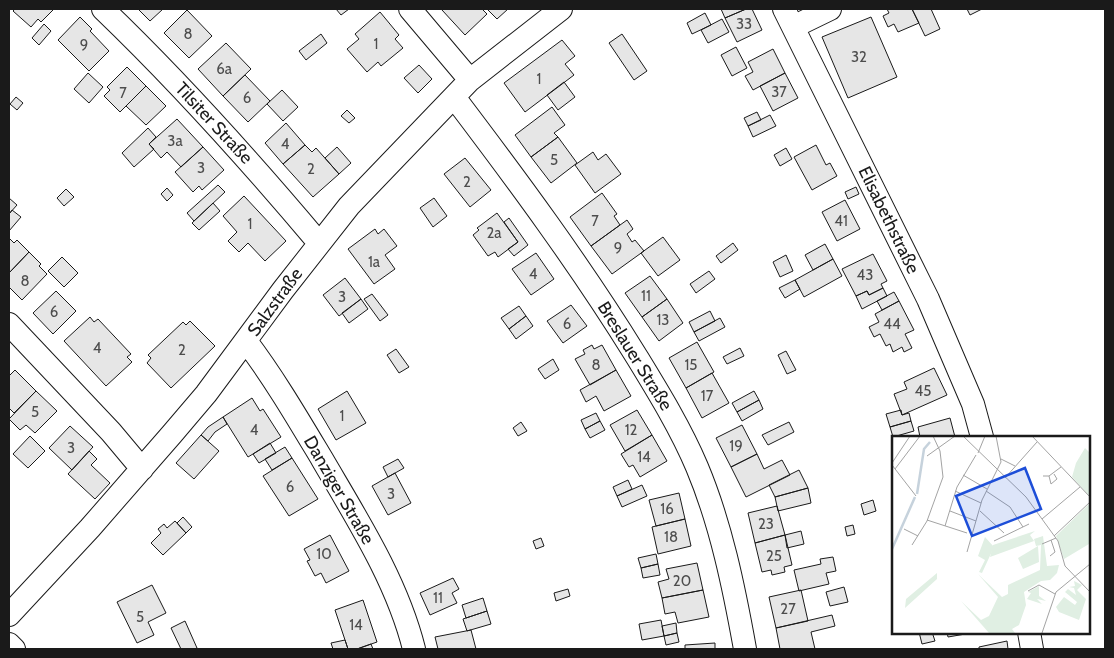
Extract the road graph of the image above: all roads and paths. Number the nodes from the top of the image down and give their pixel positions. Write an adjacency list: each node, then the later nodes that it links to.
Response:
1 (103, 9): 8 (street, Tilsiter Straße)
2 (410, 9): 6 (street)
3 (560, 9): 6 (street, Salzstraße)
4 (830, 9): 5 (street)
5 (788, 18): 11 (street, Elisabethstraße)
6 (470, 80): 7 (street, Salzstraße)
7 (454, 97): 8 (street, Salzstraße); 18 (street, Breslauer Straße)
8 (319, 243): 10 (street, Salzstraße)
9 (9, 324): 12 (street)
10 (246, 340): 12 (street, Salzstraße); 17 (street, Danziger Straße)
11 (982, 436)
12 (142, 469): 13 (street, Salzstraße)
13 (9, 615)
14 (1028, 633): 19 (street)
15 (9, 644): 16 (street)
16 (14, 649)
17 (414, 649)
18 (745, 649)
19 (1032, 649)

